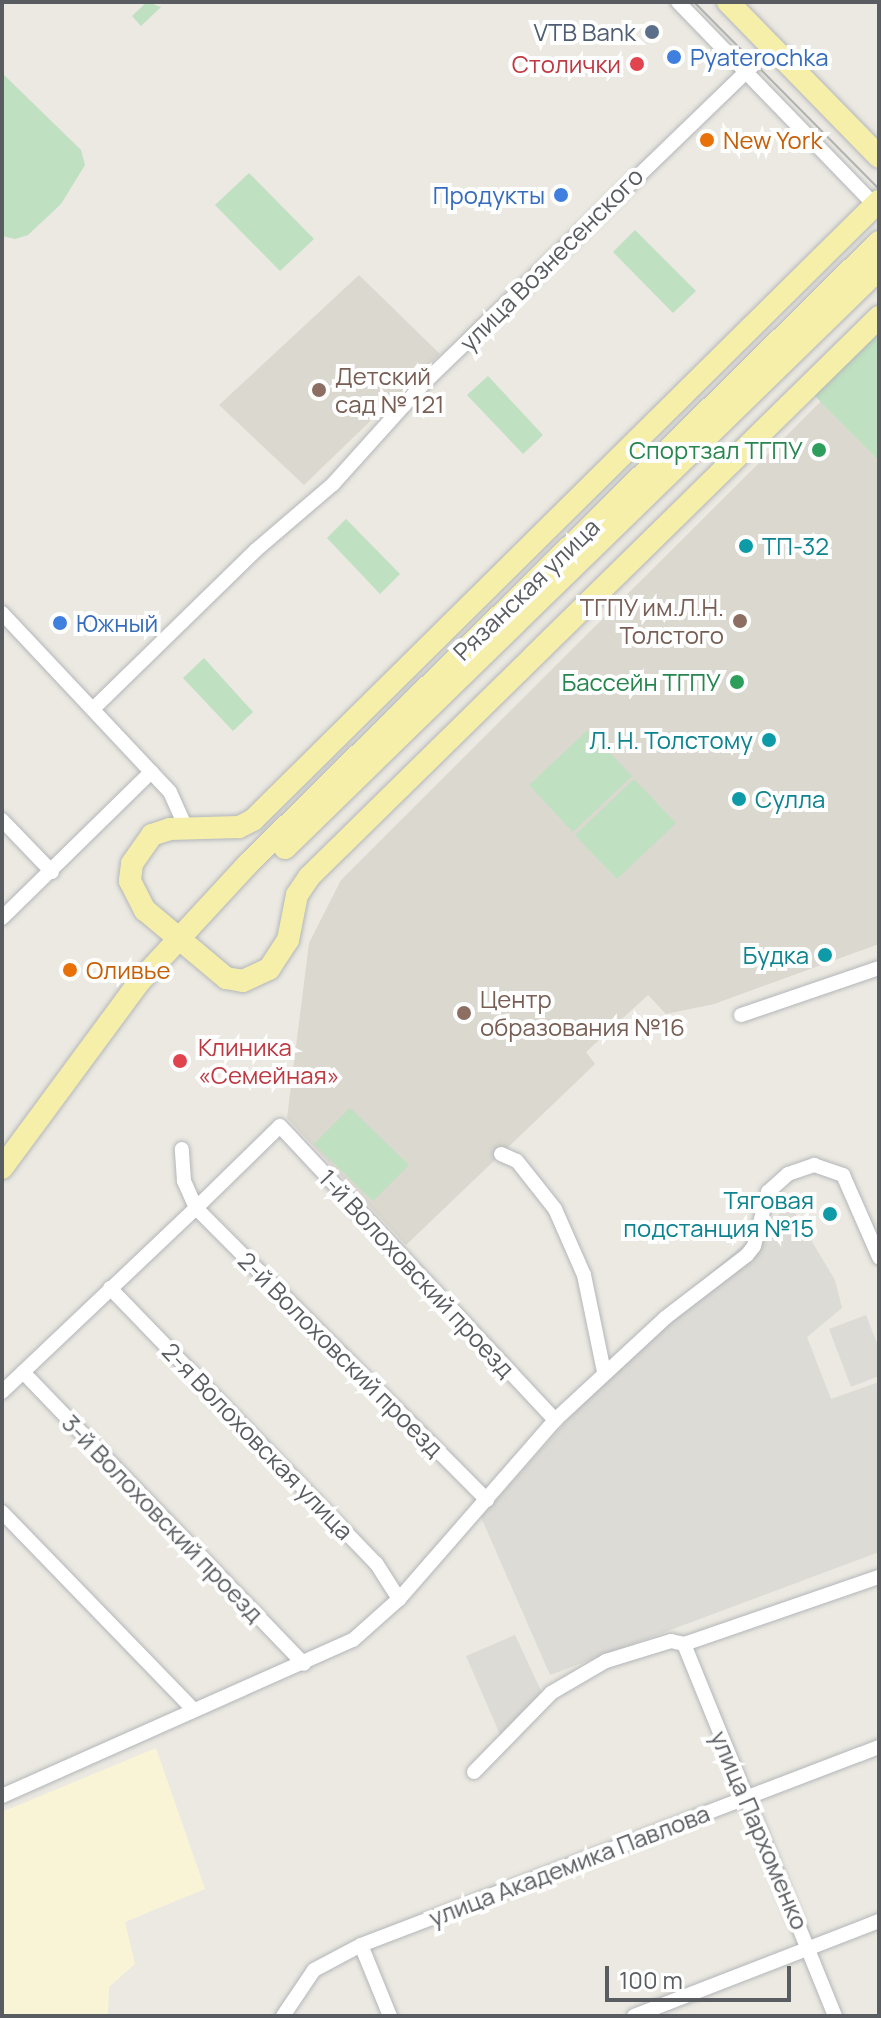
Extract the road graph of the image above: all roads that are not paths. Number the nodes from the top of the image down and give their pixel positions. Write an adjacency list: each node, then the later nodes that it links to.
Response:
1 (678, 2): 5 (street)
2 (728, 2): 4 (main road)
3 (749, 2): 6 (main road)
4 (772, 47): 5 (street, улица Вознесенского); 7 (main road)
5 (744, 72): 8 (street); 13 (street, улица Вознесенского)
6 (879, 136)
7 (879, 157)
8 (877, 203): 17 (main road)
9 (879, 242): 15 (main road, Рязанская улица)
10 (879, 269): 21 (main road, Рязанская улица)
11 (879, 317): 21 (main road)
12 (2, 613): 13 (street)
13 (94, 708): 14 (street)
14 (151, 772): 18 (street); 19 (street)
15 (307, 804): 17 (main road); 21 (main road, Рязанская улица)
16 (2, 820): 19 (street)
17 (253, 820): 18 (main road)
18 (187, 830): 21 (main road)
19 (52, 872): 20 (street)
20 (2, 918)
21 (178, 940): 26 (main road, Рязанская улица)
22 (879, 968): 23 (street)
23 (741, 1015)
24 (182, 1149): 27 (street)
25 (501, 1154): 31 (street)
26 (2, 1168)
27 (196, 1208): 29 (street); 33 (street, 1-й Волоховский проезд); 34 (street, 2-й Волоховский проезд)
28 (879, 1257): 31 (street)
29 (110, 1288): 30 (street); 37 (street, 2-я Волоховская улица)
30 (23, 1372): 32 (street); 39 (street, 3-й Волоховский проезд)
31 (604, 1372): 33 (street)
32 (2, 1392)
33 (555, 1420): 34 (street)
34 (487, 1500): 37 (street)
35 (2, 1512): 40 (street)
36 (879, 1577): 38 (street)
37 (399, 1599): 39 (street)
38 (684, 1644): 42 (street); 44 (street, улица Пархоменко)
39 (304, 1664): 40 (street)
40 (192, 1708): 43 (street)
41 (879, 1747): 44 (street, улица Академика Павлова)
42 (474, 1772)
43 (2, 1796)
44 (746, 1797): 46 (street, улица Академика Павлова); 47 (street, улица Пархоменко)
45 (879, 1921): 47 (street)
46 (361, 1945): 48 (street, улица Академика Павлова); 49 (street)
47 (809, 1946): 50 (street); 51 (street, улица Пархоменко)
48 (283, 2016)
49 (390, 2016)
50 (634, 2016)
51 (835, 2016)

